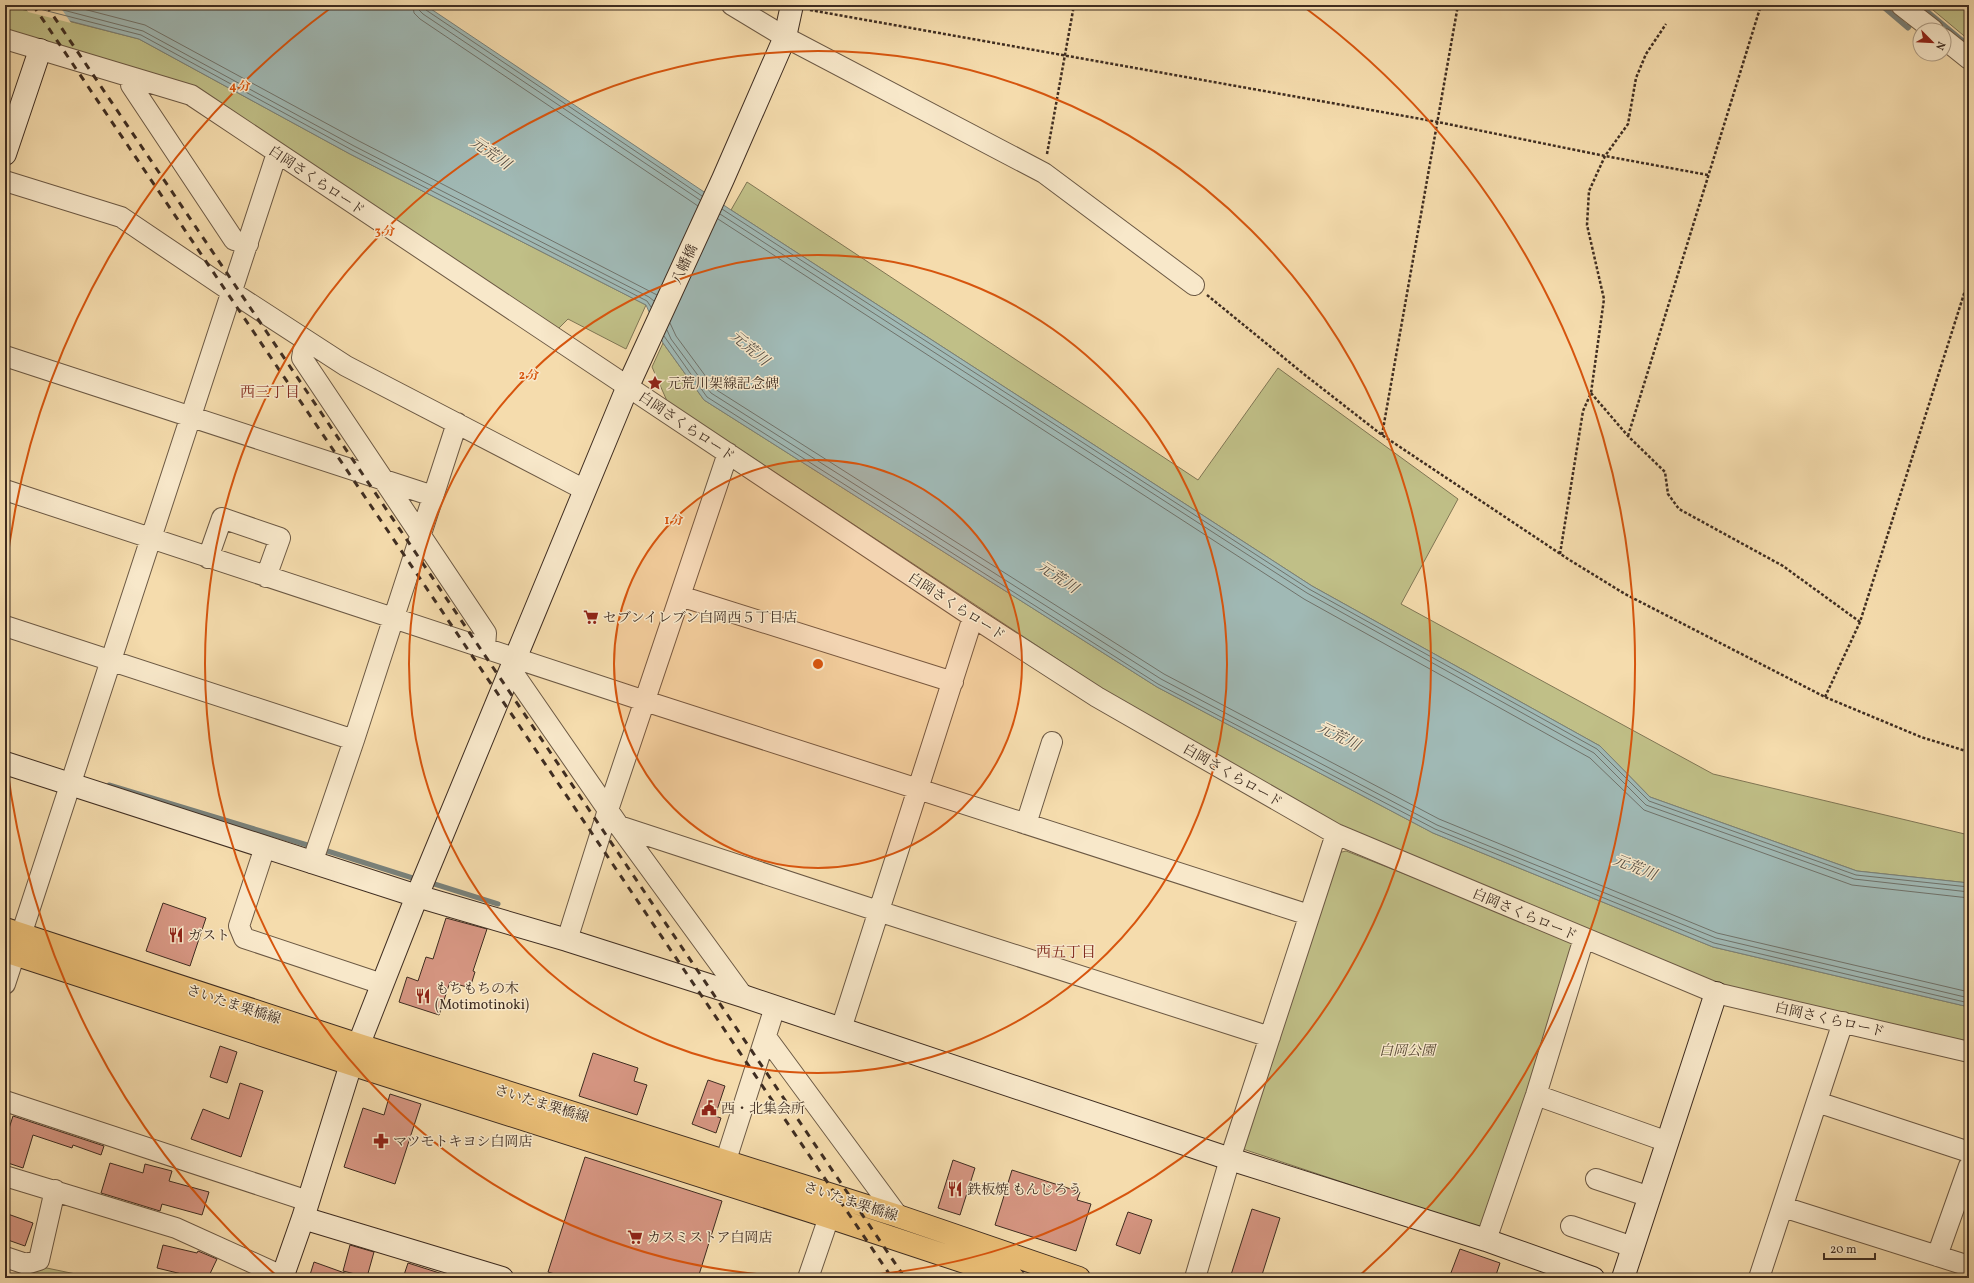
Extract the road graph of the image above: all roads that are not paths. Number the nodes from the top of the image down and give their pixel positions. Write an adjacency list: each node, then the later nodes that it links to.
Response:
1 (732, 5): 5 (street)
2 (1901, 5): 4 (street)
3 (792, 6): 5 (street, 八幡橋)
4 (1923, 22)
5 (785, 38): 15 (street); 19 (street, 八幡橋)
6 (5, 40): 8 (street, 白岡さくらロード)
7 (1952, 45): 9 (street)
8 (40, 50): 10 (street, 白岡さくらロード); 12 (street)
9 (1969, 59)
10 (131, 78): 11 (street, 白岡さくらロード); 14 (street)
11 (277, 153): 14 (street); 19 (street, 白岡さくらロード)
12 (5, 154)
13 (5, 182): 16 (street)
14 (248, 244): 16 (street)
15 (1194, 285)
16 (232, 292): 17 (street); 20 (street)
17 (305, 340): 21 (street); 23 (street)
18 (5, 356): 20 (street)
19 (628, 386): 22 (street, 白岡さくらロード); 25 (street, 八幡橋)
20 (191, 417): 23 (street); 28 (street)
21 (456, 423): 25 (street); 26 (street)
22 (728, 453): 31 (street); 32 (street, 白岡さくらロード)
23 (383, 480): 26 (street); 27 (street)
24 (5, 490): 28 (street)
25 (585, 490): 37 (street, 八幡橋)
26 (433, 496): 27 (street)
27 (420, 534): 33 (street); 35 (street)
28 (150, 538): 29 (street); 36 (street)
29 (208, 558): 30 (street); 30 (street)
30 (266, 577): 33 (street)
31 (680, 596): 38 (street); 39 (street)
32 (973, 617): 38 (street); 47 (street, 白岡さくらロード)
33 (393, 618): 35 (street); 40 (street)
34 (5, 626): 36 (street)
35 (485, 647): 37 (street)
36 (111, 660): 40 (street); 43 (street)
37 (513, 666): 39 (street); 45 (street); 50 (street, 八幡橋)
38 (953, 682): 44 (street)
39 (645, 701): 44 (street); 45 (street)
40 (354, 740): 49 (street)
41 (1052, 742): 46 (street)
42 (5, 763): 43 (street)
43 (70, 784): 48 (street); 55 (street)
44 (918, 790): 46 (street); 51 (street)
45 (614, 818): 51 (street); 54 (street); 59 (street)
46 (1026, 824): 52 (street)
47 (1336, 834): 52 (street); 53 (street, 白岡さくらロード)
48 (265, 847): 49 (street); 57 (street)
49 (312, 863): 50 (street)
50 (416, 896): 54 (street); 57 (street, 八幡橋)
51 (878, 911): 62 (street); 64 (street)
52 (1309, 915): 64 (street)
53 (1584, 938): 58 (street, 白岡さくらロード); 67 (street)
54 (567, 940): 59 (street)
55 (12, 942): 56 (street); 66 (main road, さいたま栗橋線)
56 (5, 984)
57 (382, 984): 66 (street, 八幡橋)
58 (1716, 992): 61 (street, 白岡さくらロード); 70 (street)
59 (743, 996): 60 (street)
60 (775, 1007): 62 (street); 63 (street)
61 (1843, 1022): 65 (street, 白岡さくらロード); 69 (street)
62 (841, 1029): 72 (street)
63 (766, 1037): 73 (street); 81 (street)
64 (1270, 1037): 72 (street)
65 (1969, 1052)
66 (355, 1055): 73 (main road, さいたま栗橋線); 80 (street, 八幡橋); 82 (main road, さいたま栗橋線)
67 (1536, 1095): 70 (street); 84 (street)
68 (5, 1101): 80 (street)
69 (1817, 1102): 71 (street); 79 (street)
70 (1668, 1142): 78 (street)
71 (1969, 1152)
72 (1230, 1159): 84 (street); 94 (street)
73 (726, 1160): 81 (main road, さいたま栗橋線)
74 (1969, 1166): 86 (street)
75 (5, 1176): 77 (street)
76 (1596, 1179): 78 (street)
77 (55, 1190): 87 (street); 89 (street)
78 (1650, 1197): 85 (street)
79 (1782, 1207): 86 (street); 97 (street)
80 (306, 1209): 89 (street, 八幡橋); 90 (street)
81 (898, 1216): 93 (main road, さいたま栗橋線)
82 (829, 1217): 91 (street); 92 (main road, さいたま栗橋線)
83 (1571, 1226): 85 (street)
84 (1486, 1240): 95 (street)
85 (1633, 1247): 96 (street)
86 (1937, 1256): 88 (street)
87 (5, 1257)
88 (1969, 1266)
89 (282, 1277)
90 (502, 1278)
91 (808, 1278)
92 (1013, 1278)
93 (1079, 1278)
94 (1194, 1278)
95 (1593, 1278)
96 (1623, 1278)
97 (1759, 1278)

